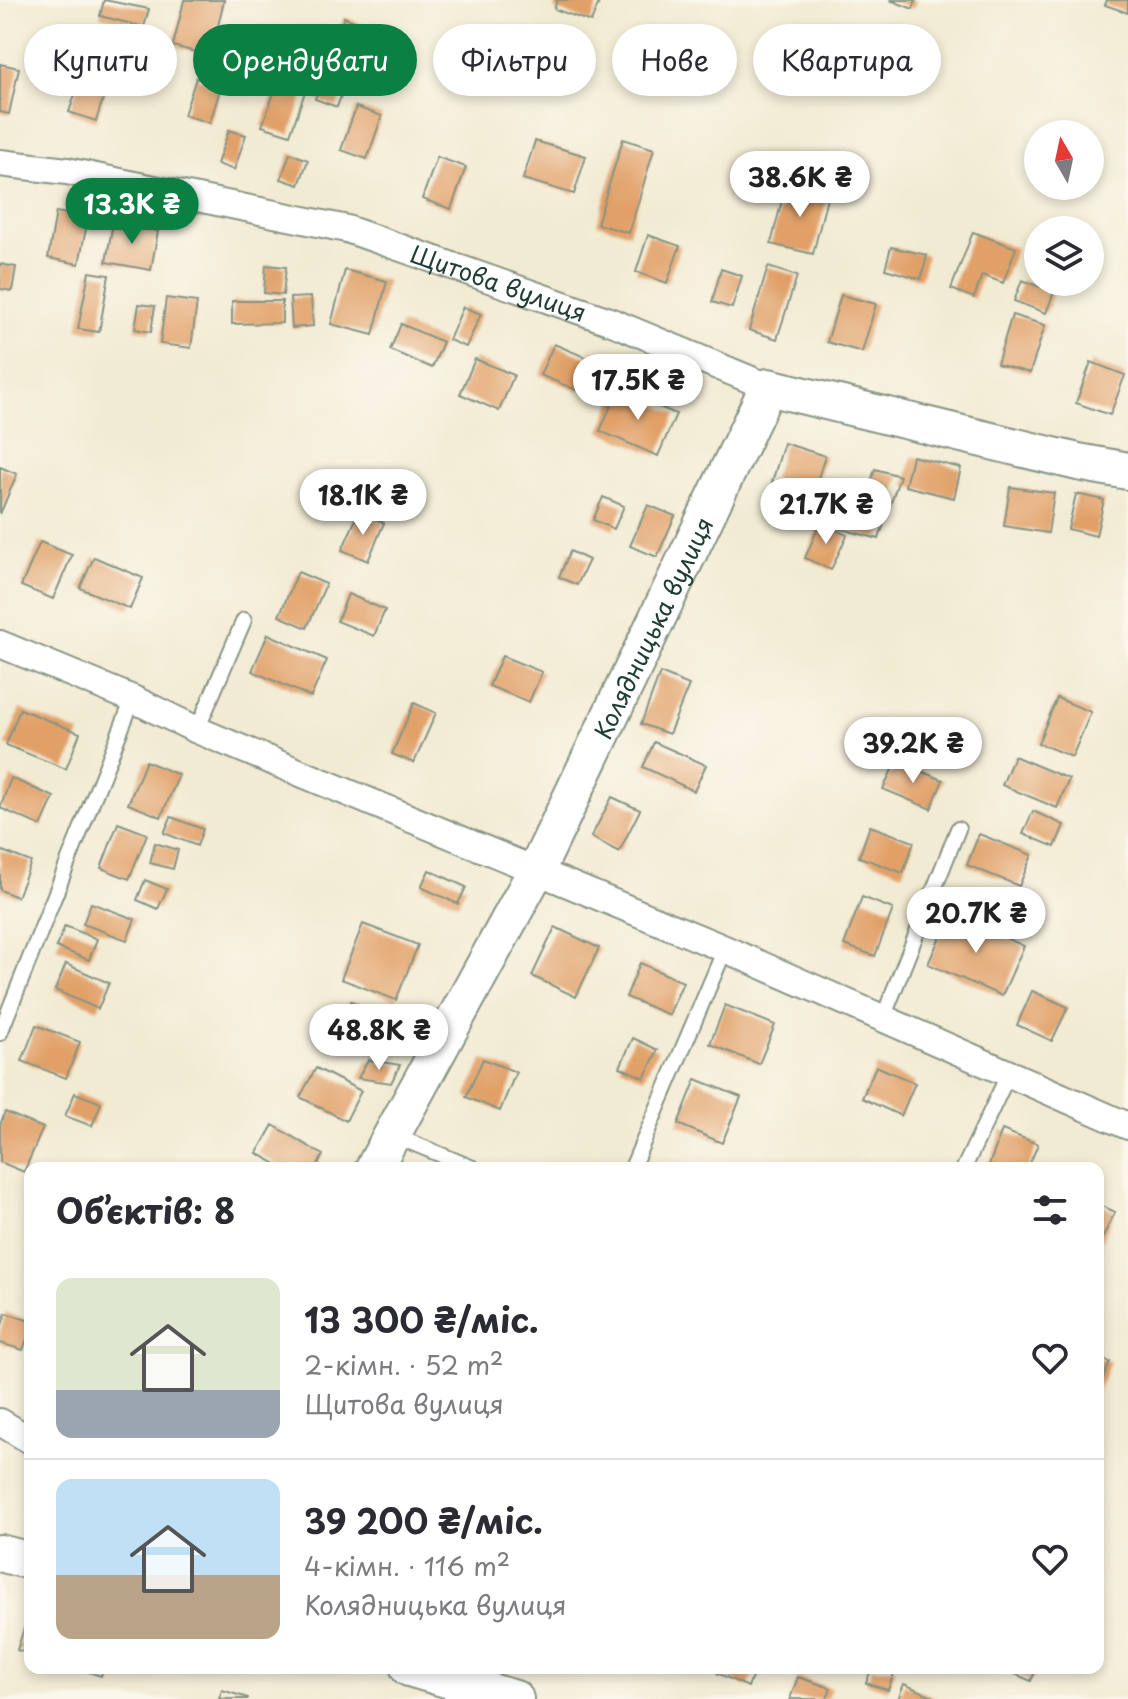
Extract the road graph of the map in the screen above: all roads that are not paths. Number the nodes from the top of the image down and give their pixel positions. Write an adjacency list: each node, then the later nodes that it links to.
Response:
1 (0, 163): 2 (street, Щитова вулиця)
2 (768, 387): 3 (street, Щитова вулиця); 9 (street, Колядницька вулиця)
3 (1128, 471)
4 (244, 620): 7 (lane)
5 (0, 644): 6 (street)
6 (133, 699): 7 (street); 12 (lane)
7 (197, 730): 9 (street)
8 (958, 829): 11 (lane)
9 (537, 869): 10 (street); 15 (street, Колядницька вулиця)
10 (725, 949): 11 (street); 18 (lane)
11 (883, 1018): 13 (street)
12 (0, 1033)
13 (1009, 1073): 14 (street); 19 (lane)
14 (1128, 1126)
15 (393, 1135): 16 (street, Колядницька вулиця); 17 (lane)
16 (377, 1162)
17 (458, 1162)
18 (635, 1162)
19 (967, 1162)
20 (0, 1422): 21 (street)
21 (24, 1436)
22 (0, 1553): 23 (street)
23 (24, 1559)
24 (430, 1674): 25 (street)
25 (515, 1699)

